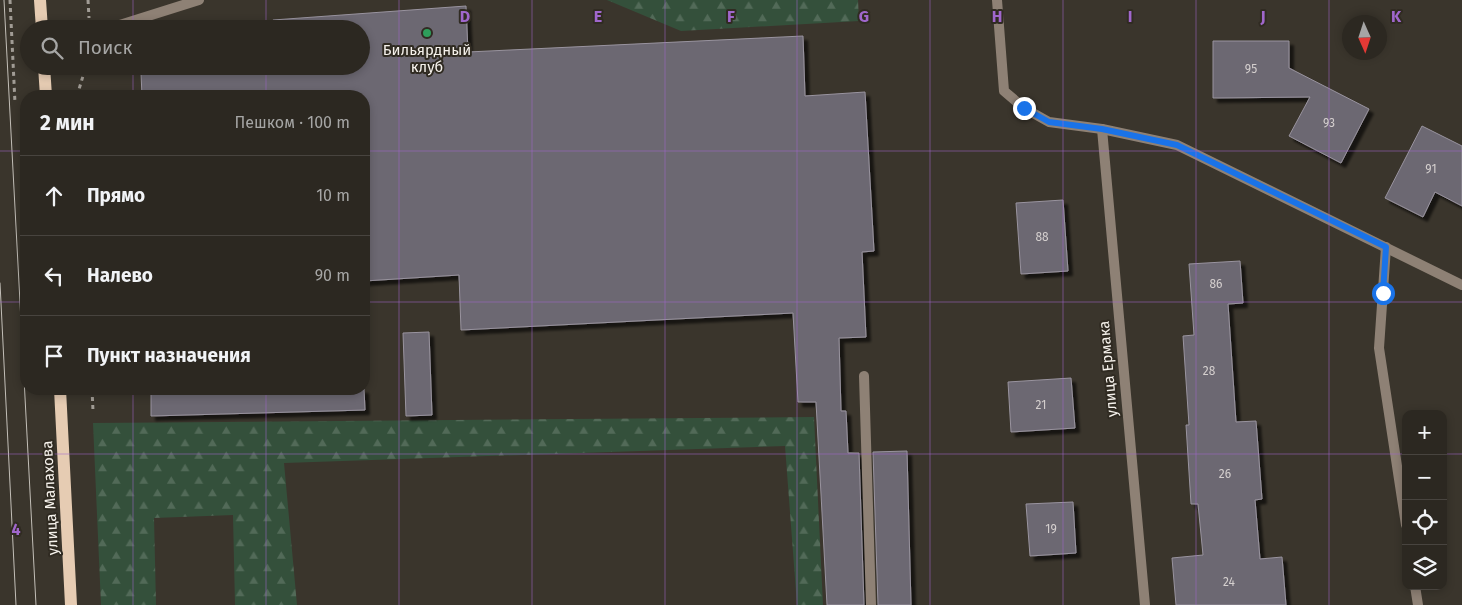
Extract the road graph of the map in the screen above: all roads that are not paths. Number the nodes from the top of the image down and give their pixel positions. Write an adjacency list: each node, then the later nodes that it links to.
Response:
1 (40, 0): 4 (main road)
2 (199, 0): 5 (street)
3 (997, 0): 8 (street)
4 (41, 20)
5 (136, 20)
6 (45, 75): 7 (main road)
7 (46, 90)
8 (1102, 129): 9 (street); 17 (street, улица Ермака)
9 (1386, 247): 10 (street); 13 (street)
10 (1462, 284)
11 (864, 376): 16 (street)
12 (60, 395): 15 (main road, улица Малахова)
13 (1402, 500)
14 (1416, 590): 18 (street)
15 (71, 605)
16 (871, 605)
17 (1145, 605)
18 (1418, 605)

